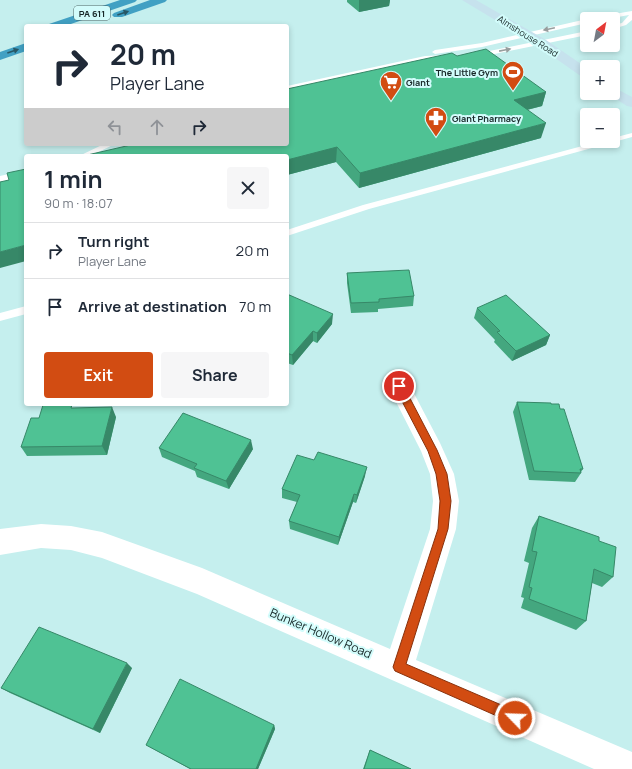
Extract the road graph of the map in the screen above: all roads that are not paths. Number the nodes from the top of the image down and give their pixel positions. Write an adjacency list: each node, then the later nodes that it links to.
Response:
1 (131, 0): 7 (highway, PA 611)
2 (161, 0): 8 (highway, PA 611, one-way to 2)
3 (468, 0): 10 (main road, Almshouse Road)
4 (632, 15): 5 (lane); 9 (lane)
5 (620, 16)
6 (580, 22): 10 (lane, one-way to 10)
7 (59, 24)
8 (92, 24)
9 (620, 25)
10 (526, 34): 12 (main road, Almshouse Road); 17 (lane)
11 (580, 35): 12 (lane)
12 (542, 43): 15 (lane, one-way to 12); 18 (main road, Almshouse Road)
13 (24, 48): 14 (highway, one-way to 13)
14 (0, 56)
15 (468, 56)
16 (454, 57): 17 (lane)
17 (425, 58): 19 (lane)
18 (580, 69)
19 (289, 88)
20 (620, 95): 21 (main road)
21 (632, 103)
22 (632, 135): 23 (lane)
23 (620, 139)
24 (106, 146): 26 (lane)
25 (586, 148): 29 (lane)
26 (88, 154)
27 (24, 173): 28 (lane)
28 (0, 179)
29 (289, 232)
30 (24, 311): 31 (lane)
31 (0, 317)
32 (399, 386): 34 (street)
33 (0, 542): 34 (street, Bunker Hollow Road)
34 (399, 667): 35 (street, Bunker Hollow Road)
35 (632, 769)

